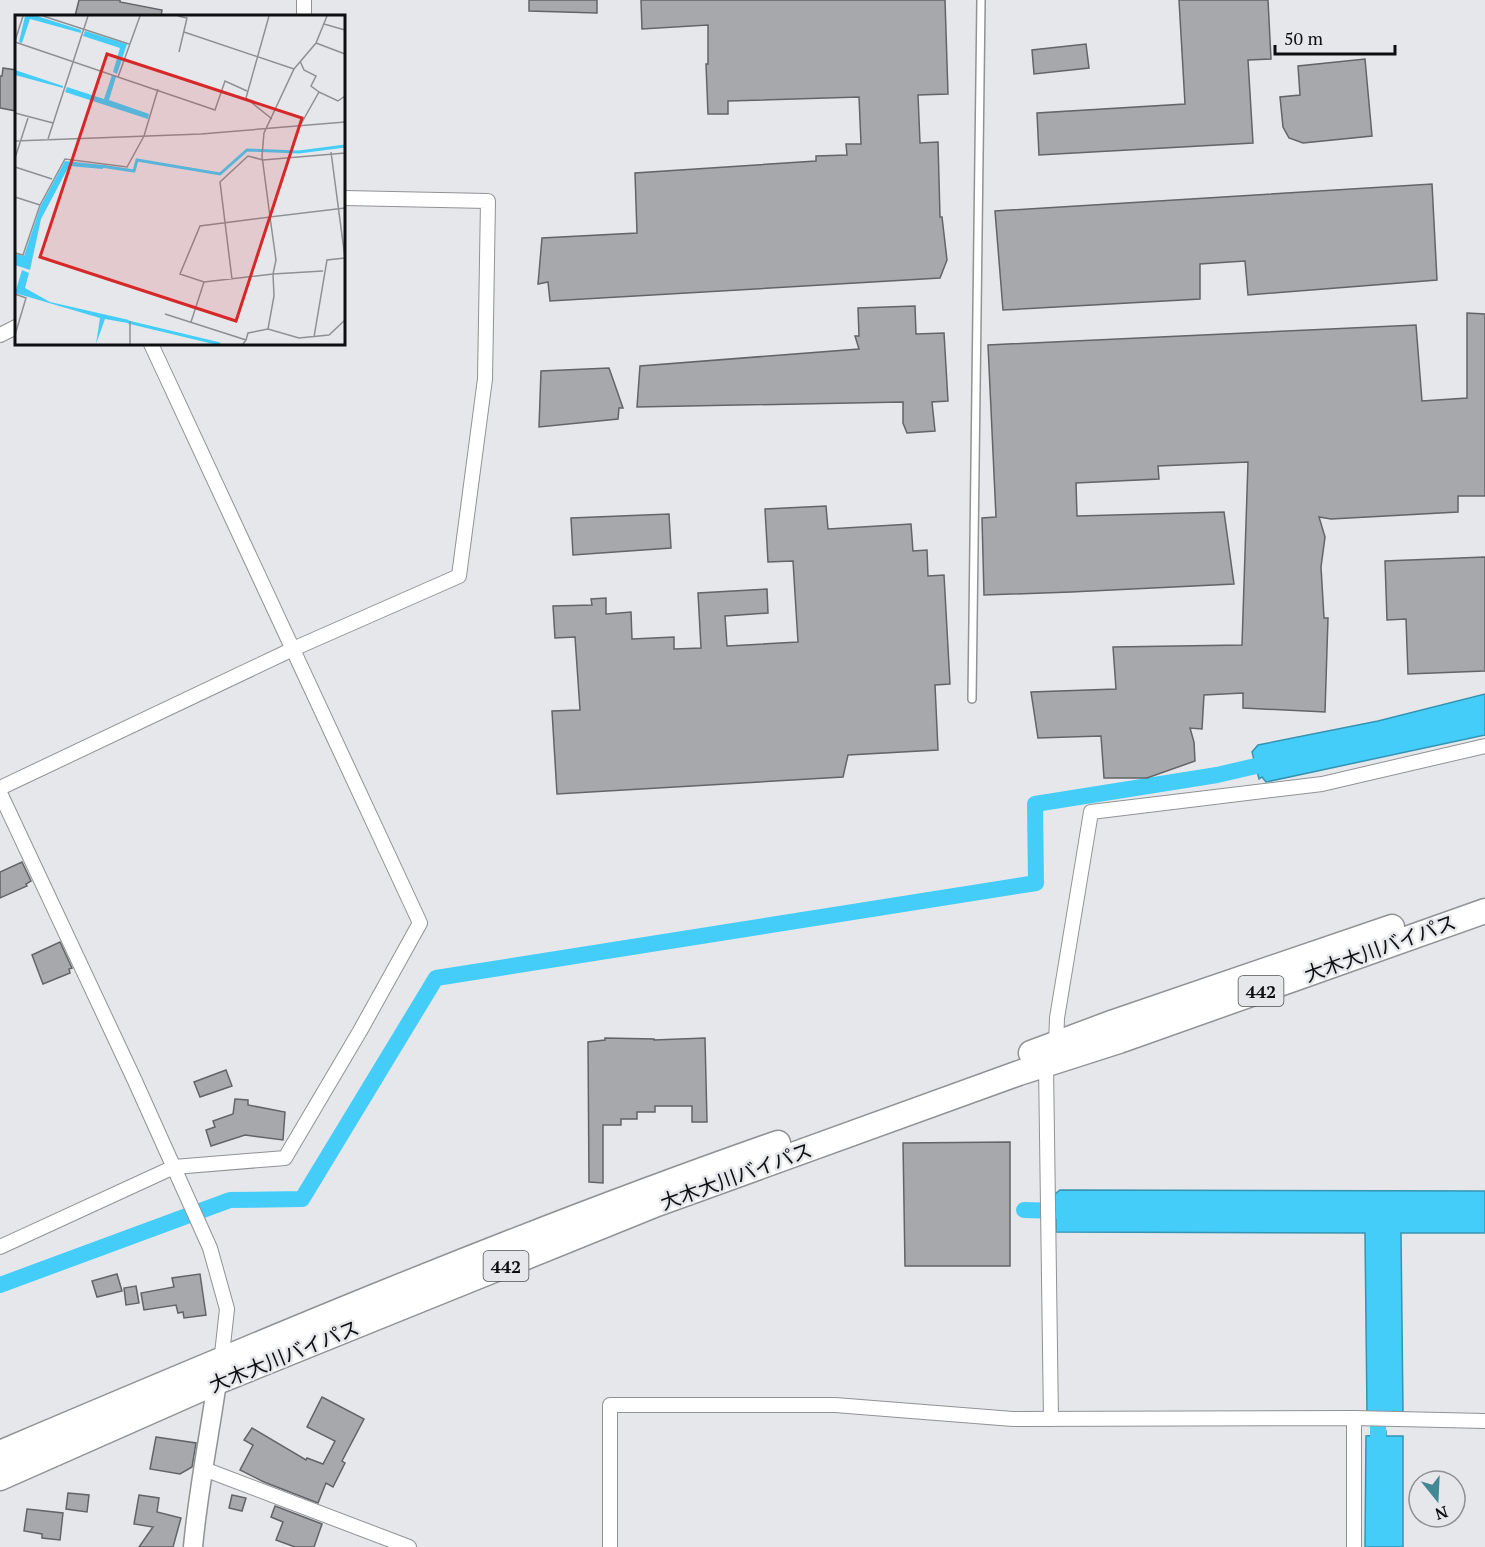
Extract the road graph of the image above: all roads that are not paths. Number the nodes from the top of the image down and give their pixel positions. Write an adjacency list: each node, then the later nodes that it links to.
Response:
1 (981, 0): 7 (lane)
2 (345, 198): 6 (street)
3 (15, 328): 4 (street)
4 (0, 335)
5 (152, 345): 6 (street)
6 (293, 650): 9 (street); 14 (street)
7 (972, 699)
8 (1485, 746): 13 (street)
9 (0, 788)
10 (0, 793): 14 (street)
11 (1485, 893): 13 (highway, 大木大川バイパス / 442)
12 (1485, 911): 13 (highway, 大木大川バイパス / 442)
13 (1035, 1060): 16 (highway, 大木大川バイパス / 442); 17 (highway, 大木大川バイパス / 442); 19 (street)
14 (174, 1167): 15 (street); 16 (street)
15 (0, 1247)
16 (222, 1358): 17 (street); 21 (highway, 大木大川バイパス / 442)
17 (217, 1382): 22 (street); 23 (highway, 大木大川バイパス / 442)
18 (1354, 1418): 19 (street); 20 (street); 27 (street)
19 (1051, 1419): 26 (street)
20 (1485, 1421)
21 (0, 1453)
22 (204, 1469): 24 (street); 25 (street)
23 (0, 1478)
24 (193, 1547)
25 (409, 1547)
26 (610, 1547)
27 (1354, 1547)

